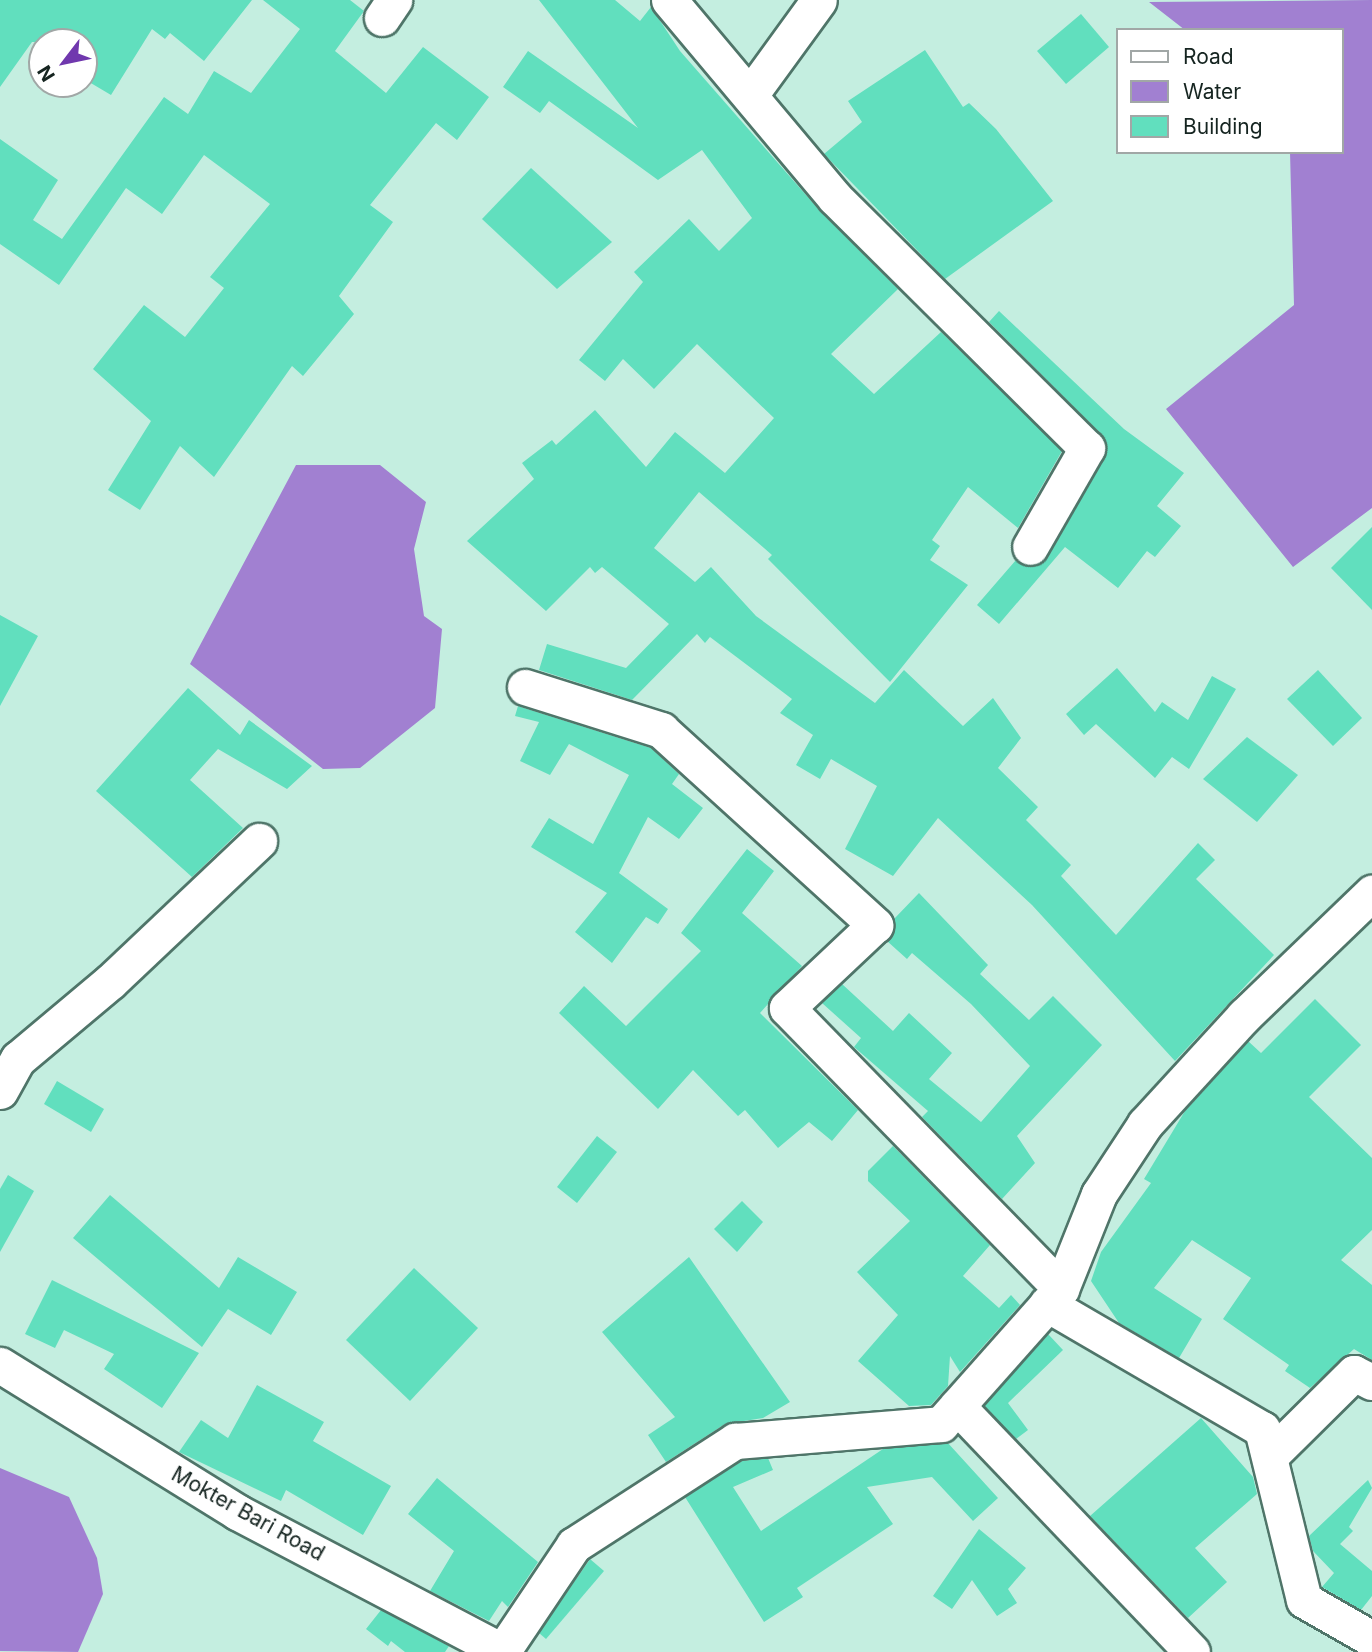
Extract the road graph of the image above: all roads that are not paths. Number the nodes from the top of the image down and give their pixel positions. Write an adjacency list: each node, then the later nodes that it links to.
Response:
1 (669, 0): 3 (street)
2 (819, 0): 3 (street)
3 (750, 95): 4 (street)
4 (1030, 547)
5 (526, 687): 9 (street)
6 (259, 841): 8 (street)
7 (1372, 893): 9 (street)
8 (0, 1091)
9 (1054, 1297): 12 (street); 13 (street)
10 (0, 1365): 15 (street, Mokter Bari Road)
11 (1372, 1382): 13 (street)
12 (957, 1406): 15 (street); 16 (street)
13 (1270, 1456): 14 (street)
14 (1372, 1639)
15 (503, 1651)
16 (1192, 1652)

